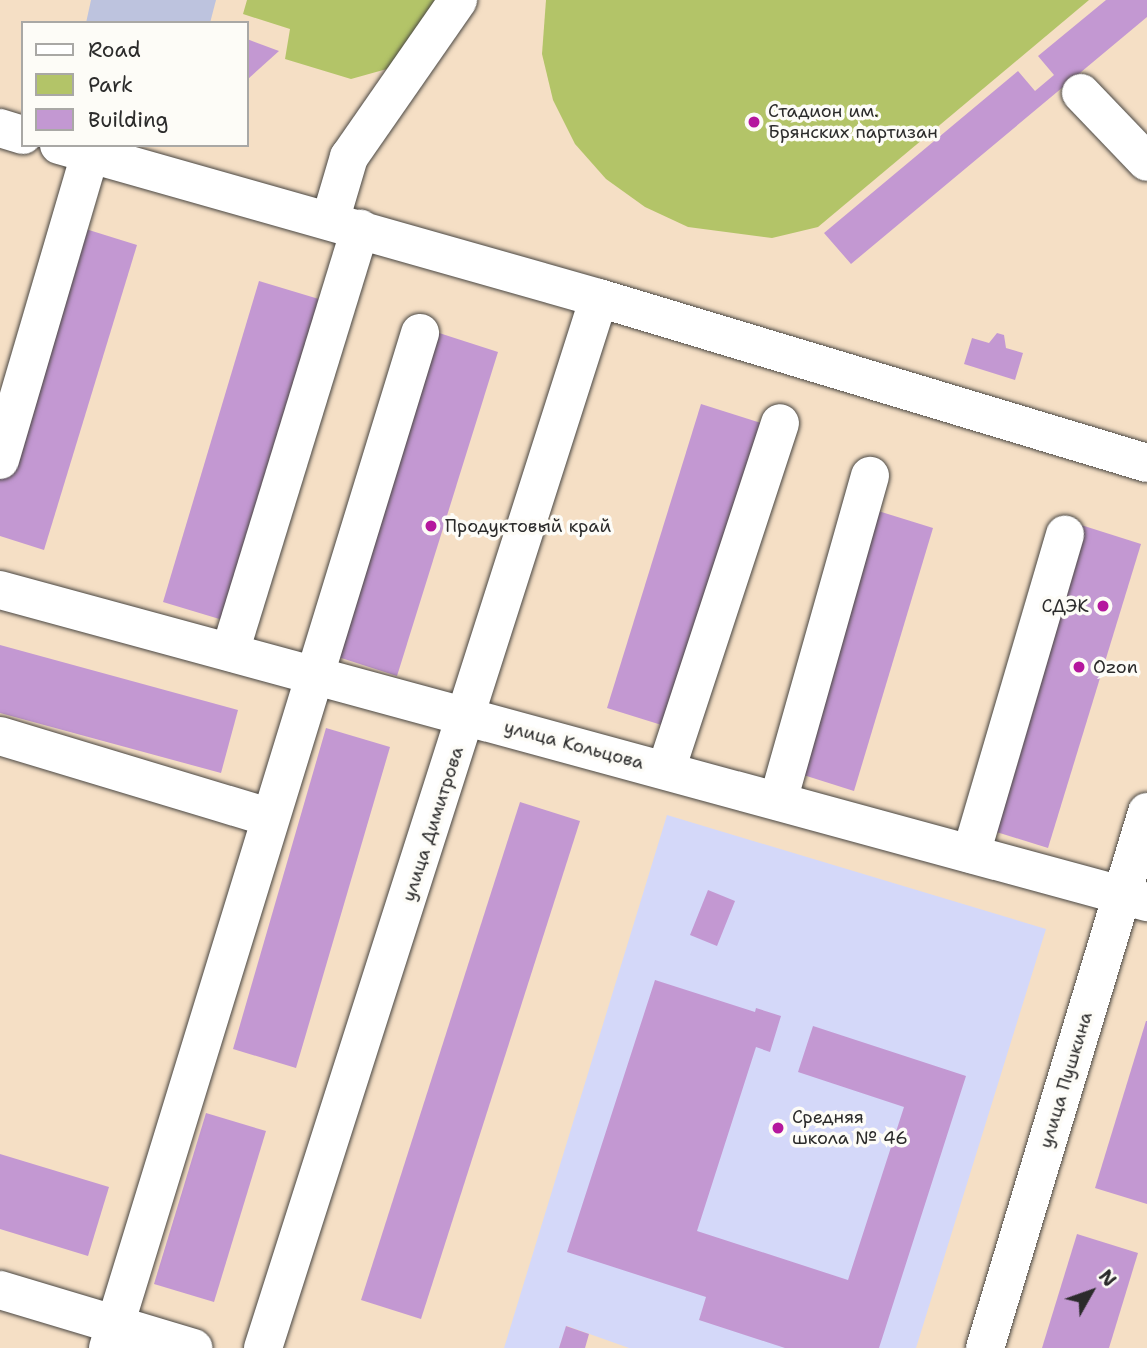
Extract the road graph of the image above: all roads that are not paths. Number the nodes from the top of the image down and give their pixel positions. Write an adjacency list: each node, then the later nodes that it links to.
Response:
1 (458, 0): 7 (main road)
2 (1081, 93): 6 (main road)
3 (0, 128): 4 (main road)
4 (21, 134)
5 (75, 150): 7 (main road); 11 (main road)
6 (1147, 162)
7 (345, 225): 8 (main road); 16 (main road)
8 (599, 298): 12 (main road); 18 (main road, улица Димитрова)
9 (420, 333): 17 (main road)
10 (780, 423): 20 (main road)
11 (0, 460)
12 (1147, 463)
13 (870, 476): 21 (main road)
14 (1065, 535): 24 (main road)
15 (0, 590): 16 (main road, улица Кольцова)
16 (230, 652): 17 (main road, улица Кольцова)
17 (316, 675): 18 (main road, улица Кольцова); 23 (main road)
18 (467, 716): 20 (main road, улица Кольцова); 29 (main road, улица Димитрова)
19 (0, 736): 23 (main road)
20 (666, 770): 21 (main road, улица Кольцова)
21 (778, 801): 24 (main road, улица Кольцова)
22 (1147, 812): 25 (main road, улица Пушкина)
23 (269, 817): 27 (main road)
24 (971, 854): 25 (main road, улица Кольцова)
25 (1135, 899): 30 (main road, улица Пушкина)
26 (0, 1290): 27 (main road)
27 (112, 1336): 28 (main road)
28 (193, 1348)
29 (263, 1348)
30 (985, 1348)

